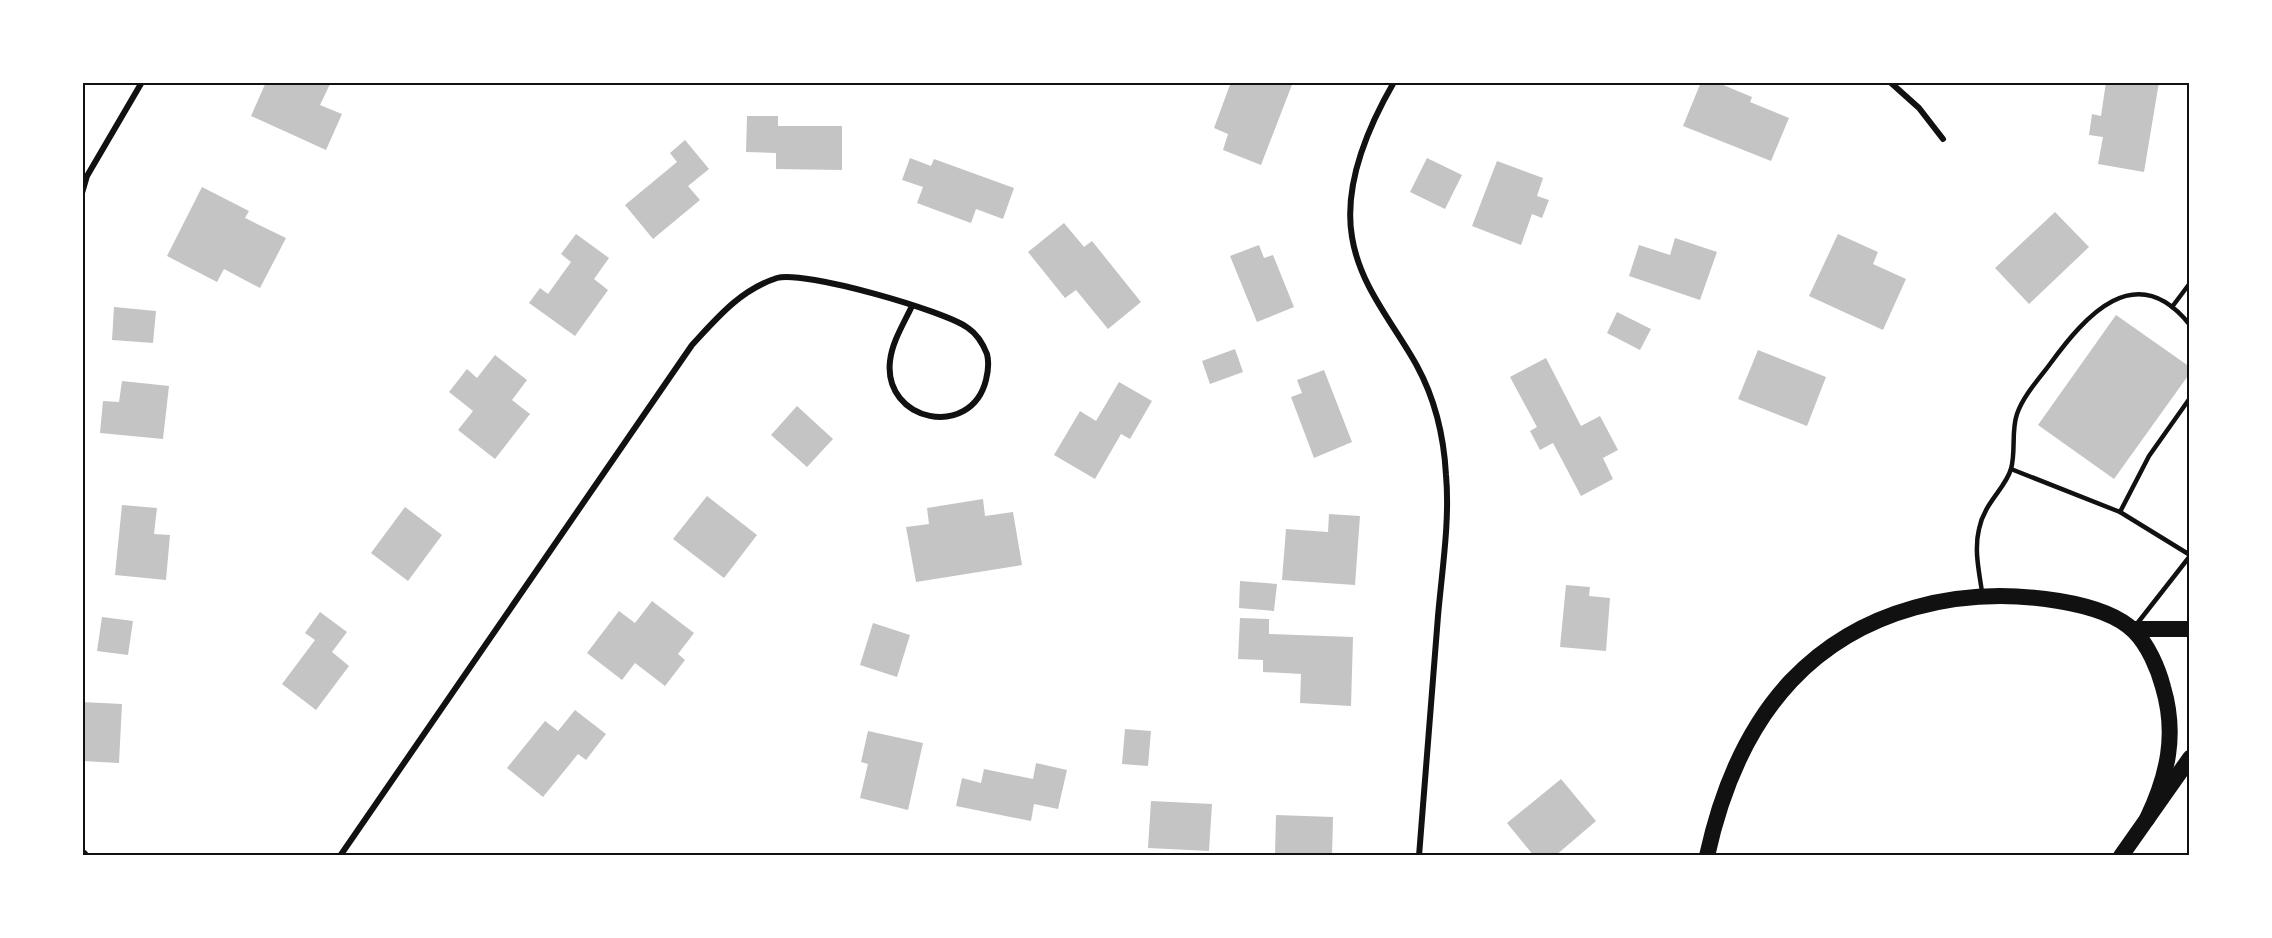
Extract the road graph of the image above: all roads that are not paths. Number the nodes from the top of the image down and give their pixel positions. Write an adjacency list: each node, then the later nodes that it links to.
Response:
1 (142, 82): 5 (street)
2 (1394, 82): 21 (street)
3 (1890, 82): 4 (street)
4 (1944, 139)
5 (85, 175): 6 (street)
6 (82, 193)
7 (2190, 283): 9 (lane)
8 (912, 306): 8 (street); 20 (street)
9 (2172, 307): 10 (lane); 12 (lane)
10 (2190, 325)
11 (2190, 398): 13 (lane)
12 (2011, 469): 13 (lane); 15 (lane)
13 (2120, 512): 14 (lane)
14 (2190, 556): 16 (lane)
15 (1982, 595): 16 (highway); 22 (highway)
16 (2133, 629): 17 (highway); 19 (highway)
17 (2190, 629)
18 (2190, 758): 19 (highway)
19 (2147, 819): 23 (highway)
20 (340, 855)
21 (1419, 855)
22 (1707, 855)
23 (2121, 855)

